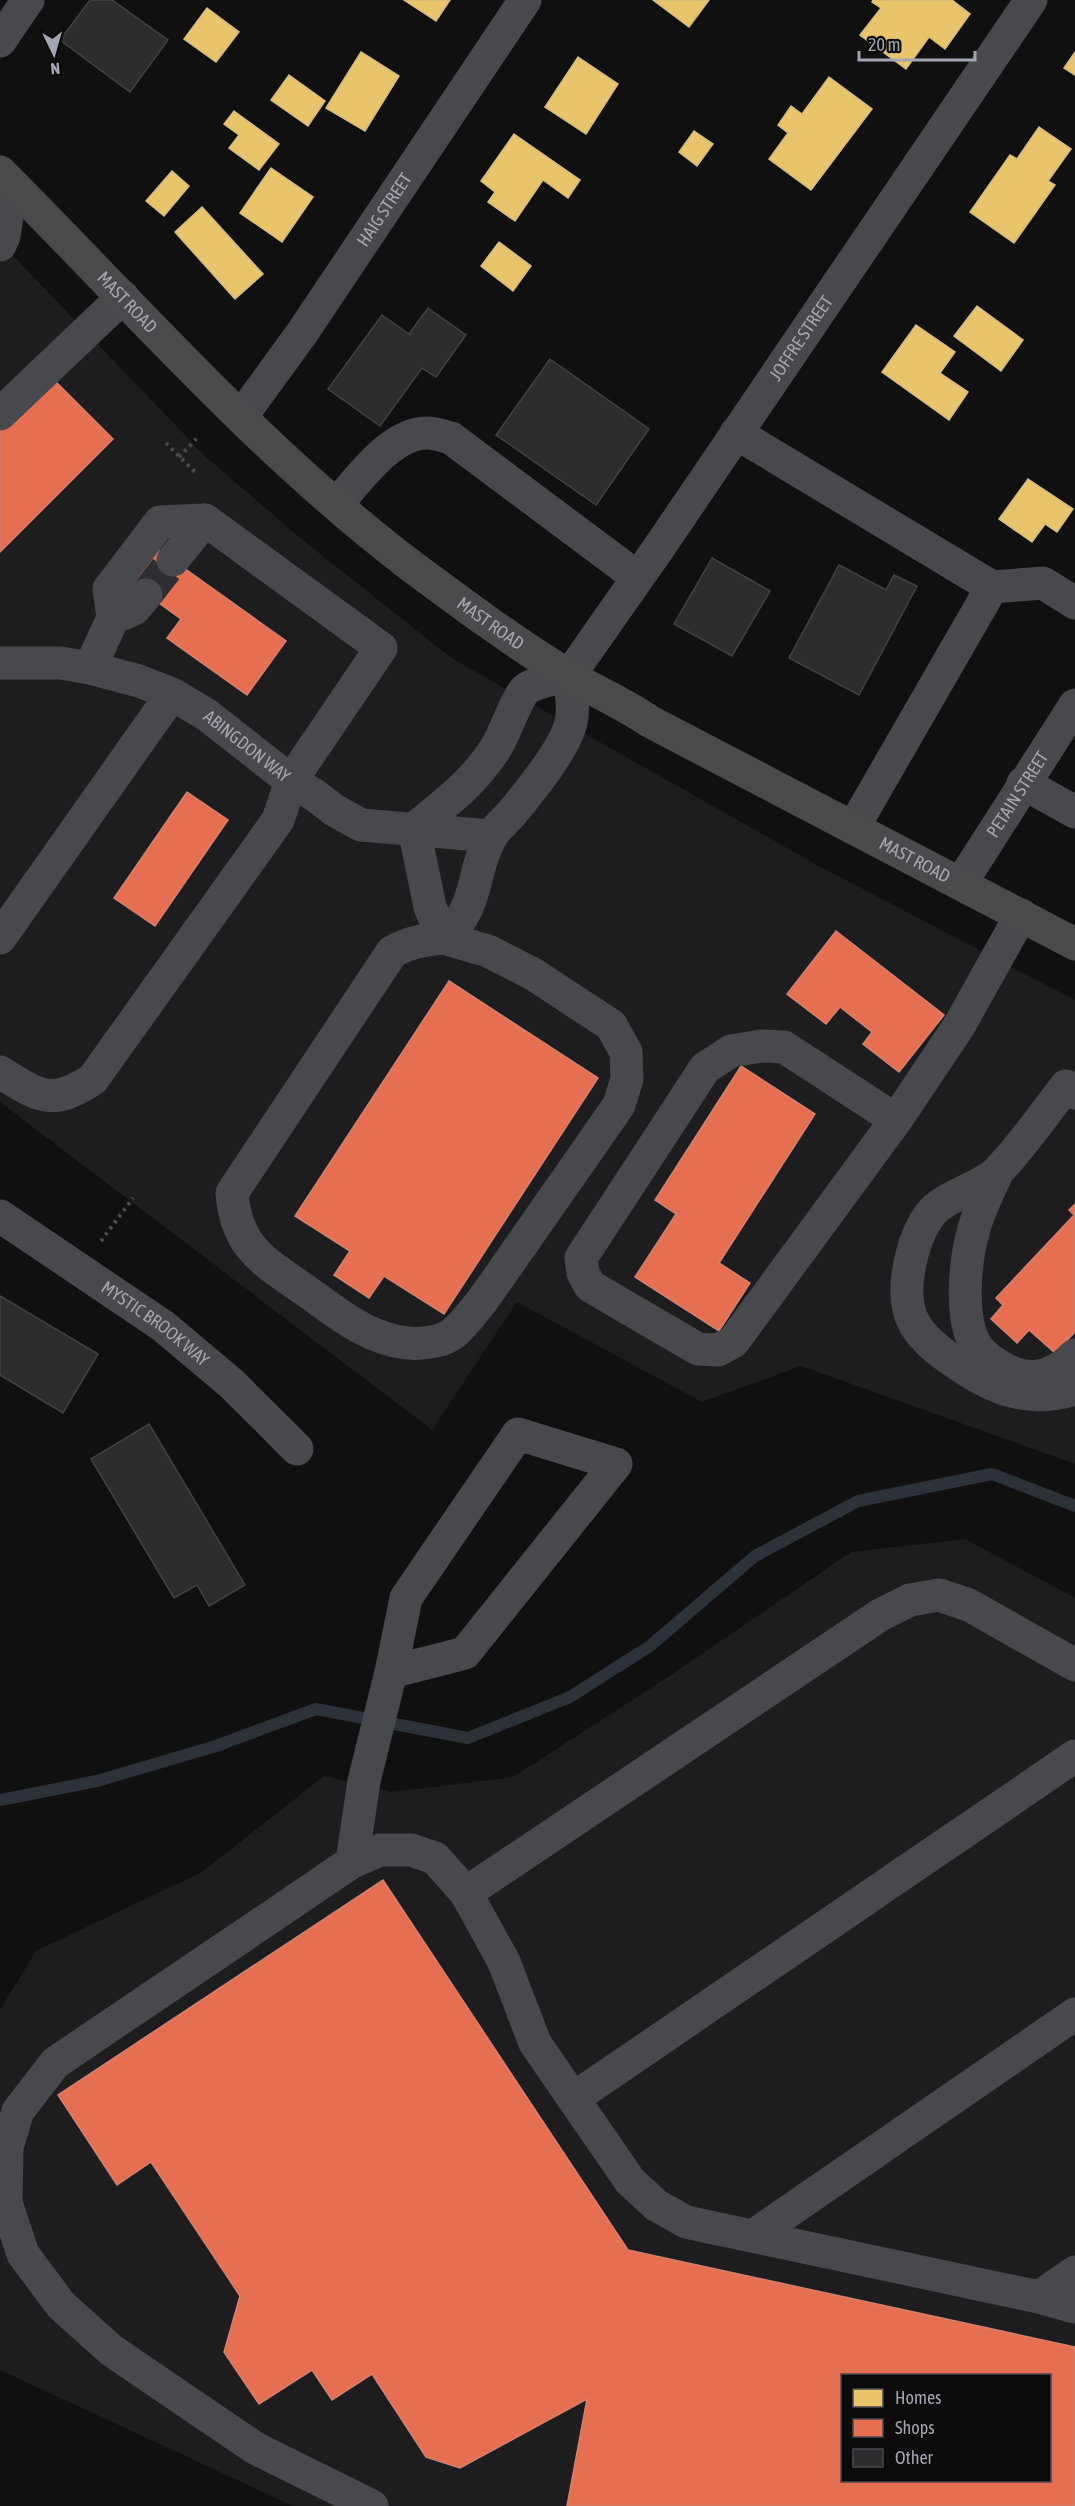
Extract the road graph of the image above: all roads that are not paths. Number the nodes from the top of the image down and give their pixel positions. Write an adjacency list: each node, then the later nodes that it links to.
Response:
1 (28, 0): 4 (street)
2 (525, 0): 9 (street, HAIG STREET)
3 (1031, 0): 10 (street, JOFFRE STREET)
4 (0, 41)
5 (6, 178): 6 (street); 7 (main road, MAST ROAD)
6 (0, 245)
7 (123, 297): 8 (street); 9 (main road, MAST ROAD)
8 (0, 414)
9 (241, 417): 11 (main road, MAST ROAD)
10 (736, 433): 14 (street, JOFFRE STREET); 15 (street)
11 (337, 504): 14 (street); 21 (main road, MAST ROAD)
12 (205, 520): 13 (street); 18 (street); 24 (street)
13 (173, 560)
14 (637, 577): 21 (street, JOFFRE STREET)
15 (992, 587): 17 (street); 27 (street)
16 (146, 595): 18 (street)
17 (1075, 603)
18 (113, 618): 20 (street)
19 (0, 663): 20 (street, ABINGDON WAY)
20 (90, 668): 22 (street, ABINGDON WAY)
21 (569, 676): 27 (main road, MAST ROAD); 28 (street); 29 (street)
22 (172, 694): 24 (street, ABINGDON WAY); 32 (street)
23 (1069, 724): 25 (street, PETAIN STREET)
24 (291, 781): 28 (street, ABINGDON WAY); 35 (street)
25 (1023, 783): 26 (street); 30 (street, PETAIN STREET)
26 (1075, 812)
27 (853, 828): 30 (main road, MAST ROAD)
28 (414, 829): 29 (street, ABINGDON WAY); 33 (street)
29 (491, 836): 33 (street)
30 (961, 883): 31 (main road, MAST ROAD)
31 (1021, 915): 34 (main road, MAST ROAD); 37 (street)
32 (0, 938)
33 (443, 938): 33 (street)
34 (1075, 944)
35 (0, 1072)
36 (1072, 1083): 38 (street)
37 (896, 1119): 37 (street)
38 (997, 1173): 40 (street); 41 (street)
39 (0, 1216): 42 (street, MYSTIC BROOK WAY)
40 (1075, 1355)
41 (1075, 1389)
42 (297, 1449)
43 (1075, 1665): 47 (street)
44 (391, 1672): 44 (street); 46 (street)
45 (1075, 1756): 49 (street)
46 (352, 1862): 47 (street); 54 (street)
47 (466, 1893): 49 (street)
48 (1075, 2014): 50 (street)
49 (574, 2098): 50 (street)
50 (753, 2236): 52 (street)
51 (1075, 2272): 52 (street)
52 (1039, 2296): 53 (street)
53 (1075, 2307)
54 (372, 2506)

